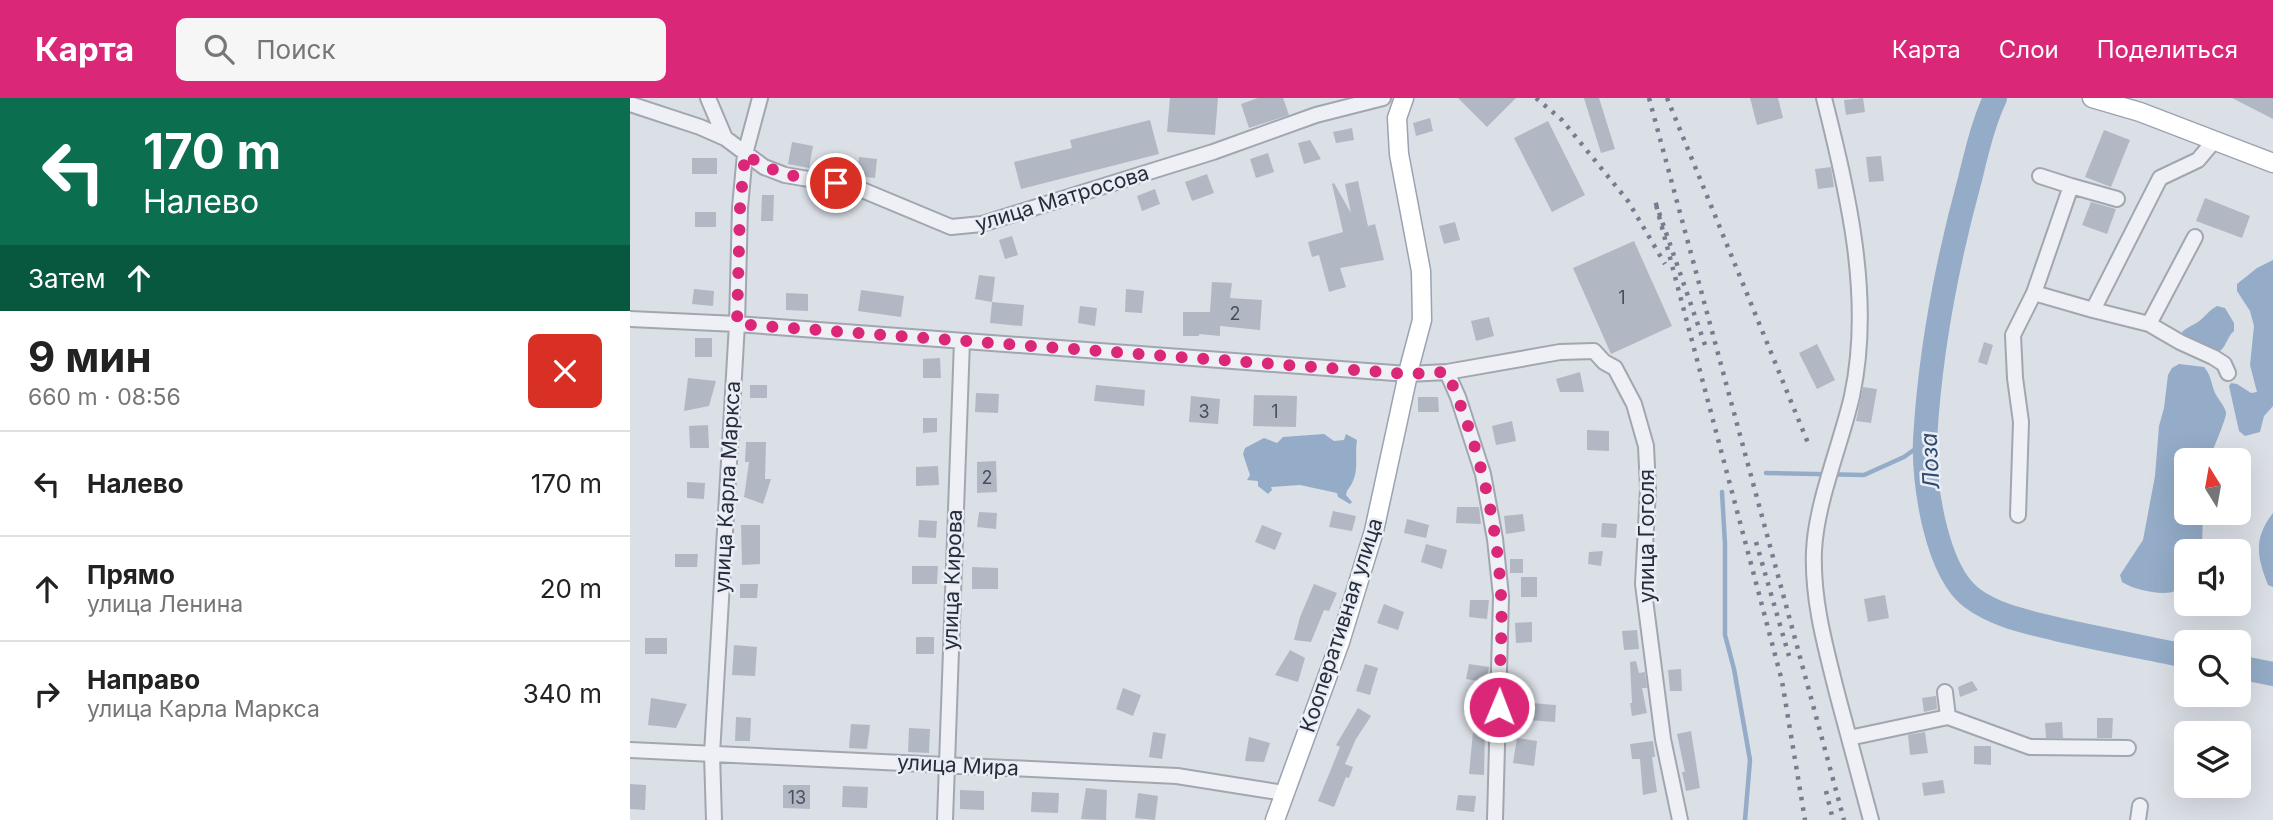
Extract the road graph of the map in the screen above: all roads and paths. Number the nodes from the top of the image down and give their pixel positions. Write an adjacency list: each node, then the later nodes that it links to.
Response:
1 (708, 98): 9 (street)
2 (760, 98): 11 (street, улица Карла Маркса)
3 (1383, 98): 11 (street, улица Матросова)
4 (1404, 98): 25 (main road, Кооперативная улица)
5 (1824, 98): 29 (street)
6 (2092, 98): 8 (main road)
7 (630, 104): 9 (street, улица Матросова)
8 (2142, 105): 10 (main road)
9 (725, 138): 11 (street, улица Матросова)
10 (2214, 141): 12 (main road); 18 (street)
11 (745, 154): 20 (street, улица Карла Маркса)
12 (2273, 163)
13 (2040, 176): 14 (street)
14 (2071, 186): 15 (street); 17 (street)
15 (2117, 200)
16 (2194, 237): 21 (street)
17 (2034, 293): 18 (street); 26 (street)
18 (2093, 310): 21 (street)
19 (630, 319): 20 (street)
20 (737, 324): 22 (street); 32 (street, улица Карла Маркса)
21 (2149, 324): 24 (street)
22 (962, 341): 25 (street); 33 (street, улица Кирова)
23 (1447, 372): 25 (street); 38 (street); 39 (street, улица Гоголя)
24 (2228, 373)
25 (1408, 374): 34 (main road, Кооперативная улица)
26 (2018, 515)
27 (1945, 692): 28 (street)
28 (1948, 717): 29 (street); 30 (street)
29 (1849, 738): 40 (street)
30 (2128, 748)
31 (630, 750): 32 (street, улица Мира)
32 (712, 754): 33 (street, улица Мира); 35 (street, улица Карла Маркса)
33 (945, 765): 34 (street, улица Мира); 36 (street, улица Кирова)
34 (1284, 793): 37 (main road, Кооперативная улица)
35 (714, 820)
36 (944, 820)
37 (1275, 820)
38 (1495, 820)
39 (1680, 820)
40 (1871, 820)

